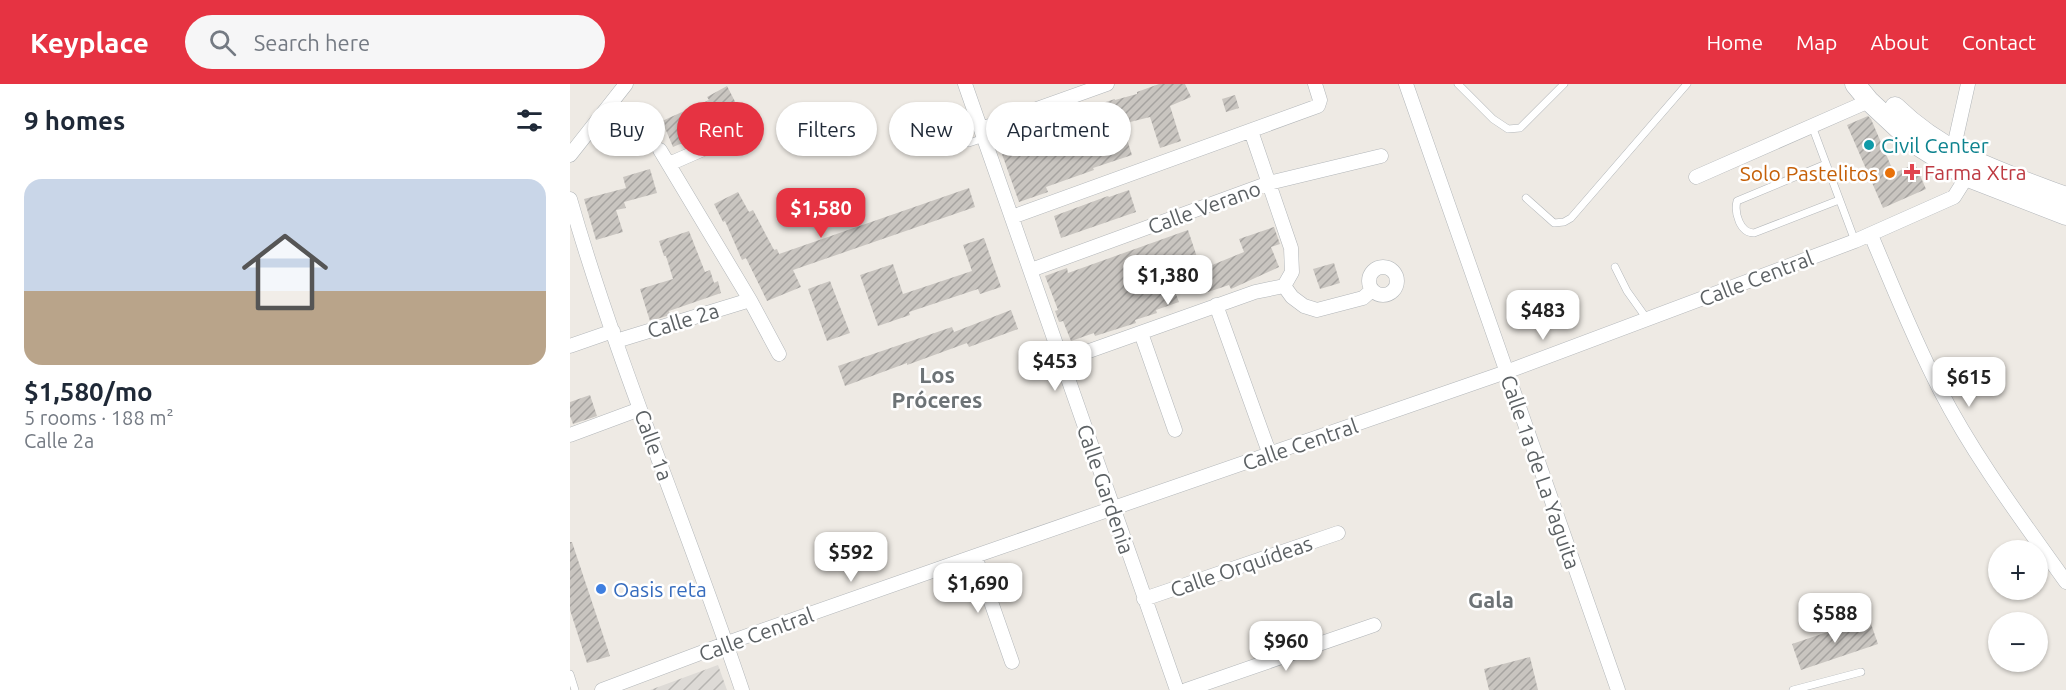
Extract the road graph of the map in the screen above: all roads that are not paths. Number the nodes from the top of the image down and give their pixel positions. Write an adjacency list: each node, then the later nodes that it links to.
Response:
1 (626, 84): 17 (street)
2 (965, 84): 14 (street, Calle Gardenia)
3 (1107, 84): 14 (street)
4 (1315, 84): 13 (street)
5 (1406, 84): 48 (street, Calle 1a de La Yaguita)
6 (1458, 84): 7 (lane)
7 (1564, 84)
8 (1687, 84): 27 (lane)
9 (1855, 84): 11 (main road)
10 (1968, 84): 16 (street)
11 (1869, 93): 12 (street); 16 (main road); 23 (main road)
12 (1812, 126): 22 (lane); 24 (street)
13 (1251, 131): 25 (street); 31 (street)
14 (982, 133): 15 (lane); 31 (street, Calle Gardenia)
15 (974, 139)
16 (1953, 151): 23 (main road)
17 (570, 155)
18 (664, 156): 21 (street)
19 (688, 156): 21 (street)
20 (1381, 156): 25 (street, Calle Verano)
21 (669, 164): 40 (street)
22 (1826, 164): 29 (lane); 29 (lane)
23 (1971, 170): 26 (main road); 30 (main road); 32 (street, Calle Central)
24 (1696, 177)
25 (1269, 183): 37 (street, Calle Verano); 38 (street)
26 (2066, 197)
27 (1526, 198)
28 (570, 199): 34 (street, Calle 1a)
29 (1839, 200): 33 (lane)
30 (2066, 215)
31 (1012, 217): 37 (street, Calle Gardenia)
32 (1871, 235): 33 (street, Calle Central); 56 (street)
33 (1855, 241): 42 (street, Calle Central)
34 (584, 247): 35 (street); 44 (street, Calle 1a)
35 (570, 253)
36 (1615, 267): 42 (lane)
37 (1030, 270): 47 (street, Calle Gardenia)
38 (1284, 286): 39 (street); 41 (street)
39 (1372, 290)
40 (750, 300): 44 (street, Calle 2a); 46 (street)
41 (1216, 305): 43 (street); 52 (street)
42 (1647, 319): 48 (street, Calle Central)
43 (1141, 333): 47 (street); 50 (street)
44 (614, 336): 45 (street, Calle 2a); 49 (street, Calle 1a)
45 (570, 346)
46 (779, 354)
47 (1061, 361): 53 (street, Calle Gardenia)
48 (1506, 372): 52 (street, Calle Central); 68 (street, Calle 1a de La Yaguita)
49 (640, 409): 51 (street); 59 (street, Calle 1a)
50 (1174, 430)
51 (570, 435)
52 (1269, 455): 53 (street, Calle Central)
53 (1112, 508): 55 (street, Calle Central); 57 (street, Calle Gardenia)
54 (1338, 533): 57 (street, Calle Orquídeas)
55 (975, 556): 59 (street, Calle Central); 60 (street)
56 (2066, 582)
57 (1144, 599): 66 (street, Calle Gardenia)
58 (1374, 625): 67 (street)
59 (727, 643): 64 (street, Calle Central); 65 (street, Calle 1a)
60 (1012, 662)
61 (1861, 672): 69 (lane)
62 (570, 674): 63 (lane)
63 (575, 690)
64 (602, 690)
65 (742, 690)
66 (1176, 690)
67 (1186, 690)
68 (1618, 690)
69 (1793, 690)

